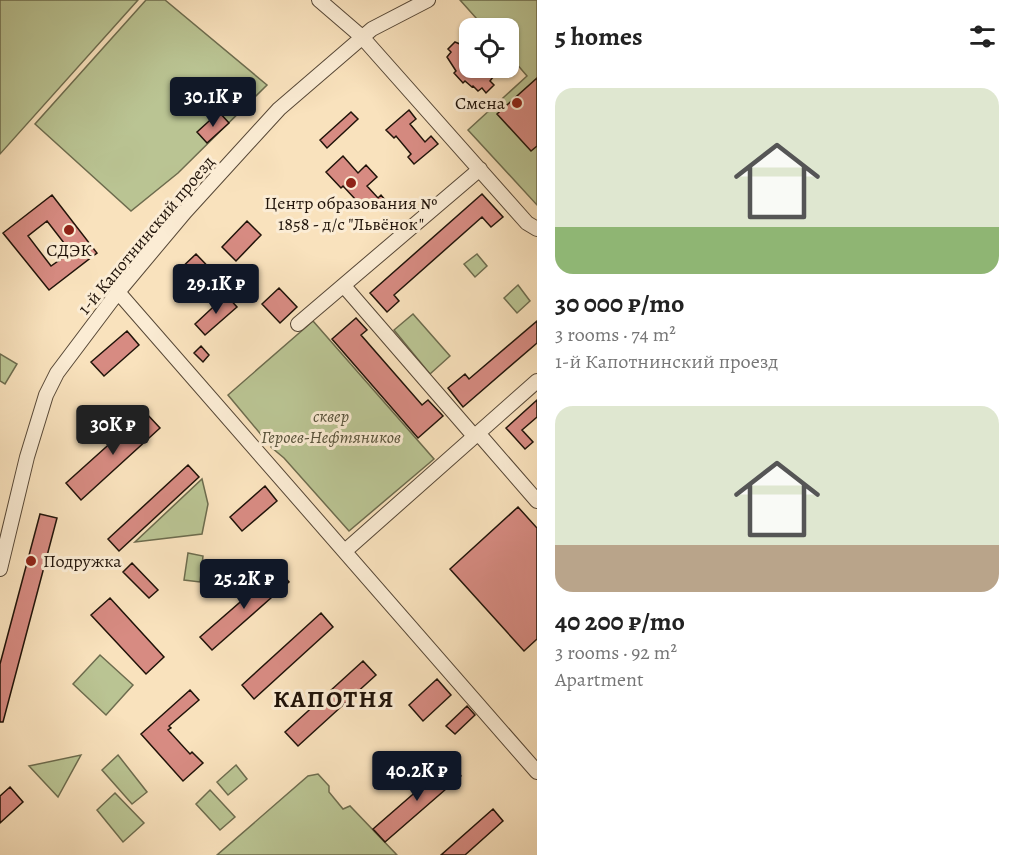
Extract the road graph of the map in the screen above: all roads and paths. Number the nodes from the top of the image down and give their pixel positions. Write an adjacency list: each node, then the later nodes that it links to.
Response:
1 (319, 0): 3 (street)
2 (428, 0): 3 (street, 1-й Капотнинский проезд)
3 (362, 38): 4 (street); 7 (street, 1-й Капотнинский проезд)
4 (480, 169): 5 (street); 6 (street)
5 (537, 229)
6 (344, 286): 8 (street); 10 (street)
7 (118, 292): 12 (street); 13 (street, 1-й Капотнинский проезд)
8 (298, 324)
9 (537, 381): 10 (street)
10 (476, 435): 11 (street); 12 (street)
11 (537, 501)
12 (345, 551): 14 (street)
13 (0, 569)
14 (537, 772)

